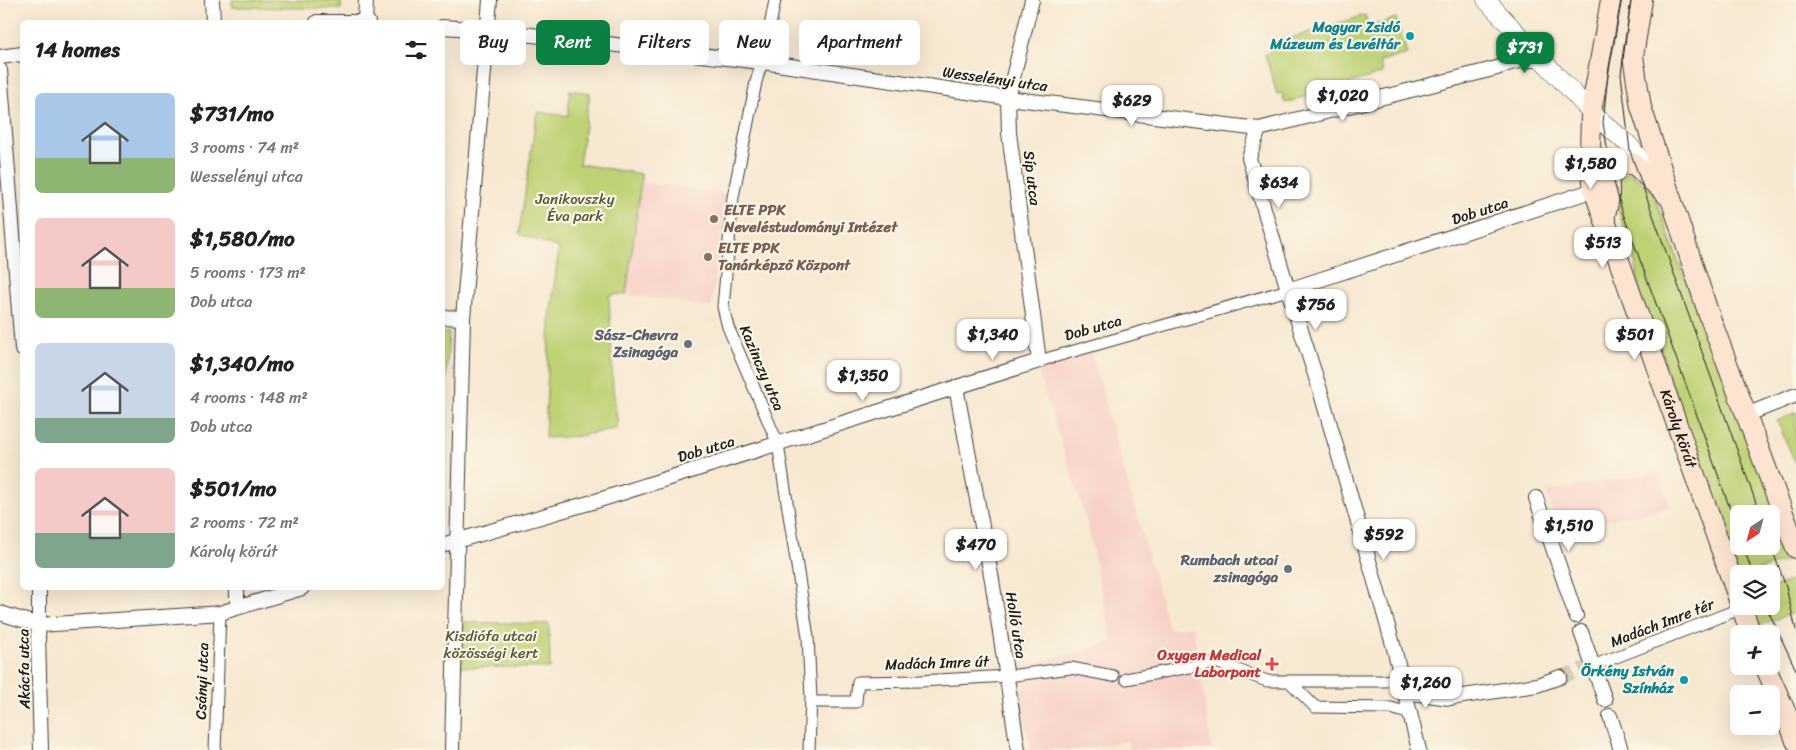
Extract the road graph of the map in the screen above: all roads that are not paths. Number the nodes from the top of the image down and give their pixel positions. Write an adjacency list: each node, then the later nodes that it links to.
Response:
1 (212, 0): 11 (street)
2 (366, 0): 12 (street)
3 (490, 0): 13 (street)
4 (776, 0): 14 (street, Kazinczy utca)
5 (1032, 0): 28 (street, Síp utca)
6 (1478, 0): 10 (street)
7 (1486, 0): 10 (street)
8 (1611, 0): 29 (main road, Károly körút)
9 (1642, 0): 32 (main road)
10 (1499, 14): 18 (street)
11 (213, 20)
12 (366, 20)
13 (489, 20)
14 (771, 20)
15 (445, 27): 16 (street, Wesselényi utca)
16 (460, 28)
17 (526, 34): 21 (street, Wesselényi utca)
18 (1519, 36): 22 (street); 23 (street)
19 (20, 54): 20 (street)
20 (0, 57)
21 (719, 57)
22 (1542, 60): 23 (street, Wesselényi utca); 29 (street)
23 (1507, 63): 30 (street, Wesselényi utca)
24 (485, 65): 36 (street)
25 (761, 65): 42 (street, Kazinczy utca)
26 (782, 65): 28 (street, Wesselényi utca)
27 (0, 70): 37 (street)
28 (1008, 98): 30 (street, Wesselényi utca); 38 (street, Síp utca)
29 (1591, 112): 31 (main road, Károly körút); 32 (street)
30 (1259, 128): 34 (street)
31 (1594, 190): 33 (main road, Károly körút); 34 (street, Dob utca)
32 (1671, 198): 33 (main road); 41 (main road)
33 (1604, 219): 47 (main road, Károly körút)
34 (1288, 290): 38 (street, Dob utca); 63 (street)
35 (445, 317): 36 (street)
36 (463, 318): 44 (street)
37 (20, 324)
38 (1039, 361): 39 (street, Dob utca)
39 (956, 387): 42 (street, Dob utca); 60 (street, Holló utca)
40 (1796, 395): 41 (street)
41 (1746, 415): 46 (main road)
42 (778, 444): 44 (street, Dob utca); 68 (street, Kazinczy utca)
43 (1536, 498): 55 (street)
44 (457, 541): 45 (street, Dob utca); 74 (street)
45 (445, 544)
46 (1796, 548)
47 (1730, 574)
48 (39, 590): 56 (street, Akácfa utca)
49 (237, 590): 51 (street)
50 (295, 590): 51 (street)
51 (237, 607): 54 (street)
52 (1730, 610): 58 (street, Madách Imre tér)
53 (0, 613): 56 (street)
54 (220, 613): 56 (street); 73 (street, Csányi utca)
55 (1576, 616)
56 (39, 625): 72 (street, Akácfa utca)
57 (1581, 632): 58 (street)
58 (1588, 668): 67 (street)
59 (1768, 675): 71 (main road)
60 (1008, 676): 61 (street, Madách Imre út); 68 (street, Madách Imre út); 76 (street, Holló utca)
61 (1113, 676)
62 (1560, 677): 66 (street)
63 (1401, 678): 65 (street); 66 (street)
64 (1126, 679): 65 (street)
65 (1290, 681): 69 (street)
66 (1405, 692): 69 (street)
67 (1605, 700)
68 (811, 702): 75 (street, Kazinczy utca)
69 (1411, 714): 77 (street)
70 (1610, 716): 78 (street)
71 (1796, 741)
72 (41, 750)
73 (215, 750)
74 (452, 750)
75 (809, 750)
76 (1018, 750)
77 (1419, 750)
78 (1621, 750)

